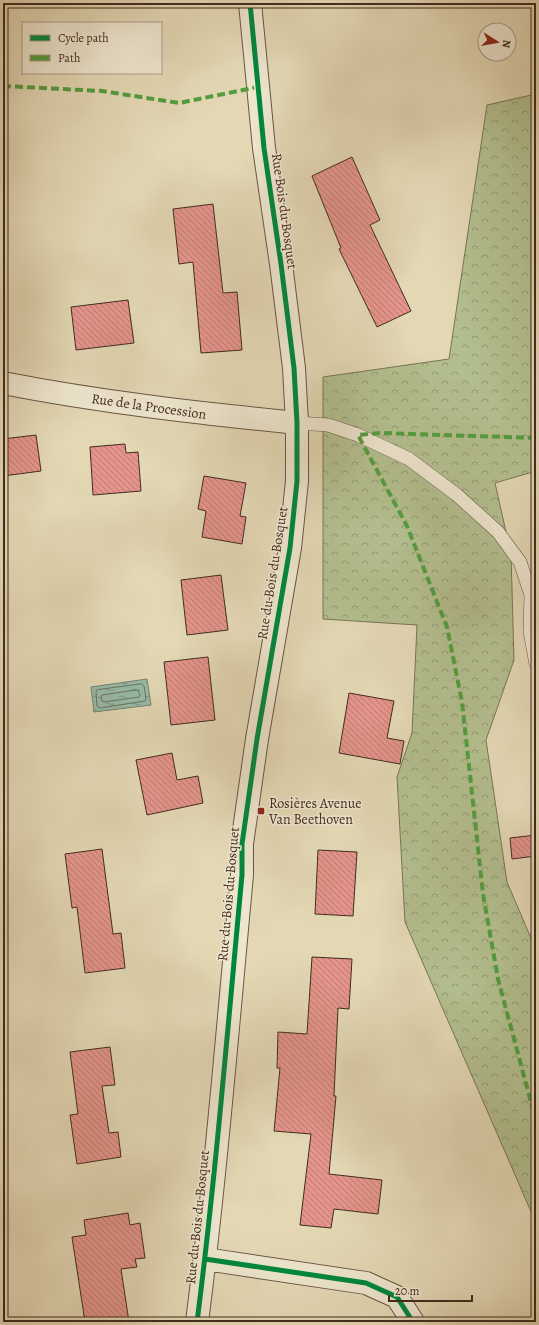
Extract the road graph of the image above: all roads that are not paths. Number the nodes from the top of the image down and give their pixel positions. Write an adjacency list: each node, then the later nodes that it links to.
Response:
1 (250, 3): 3 (street, Rue Bois du Bosquet)
2 (3, 383): 3 (street, Rue de la Procession)
3 (297, 423): 4 (lane); 5 (street, Rue du Bois du Bosquet)
4 (536, 664)
5 (205, 1259): 6 (street, Rue du Bois du Bosquet); 7 (street)
6 (197, 1322)
7 (413, 1322)

